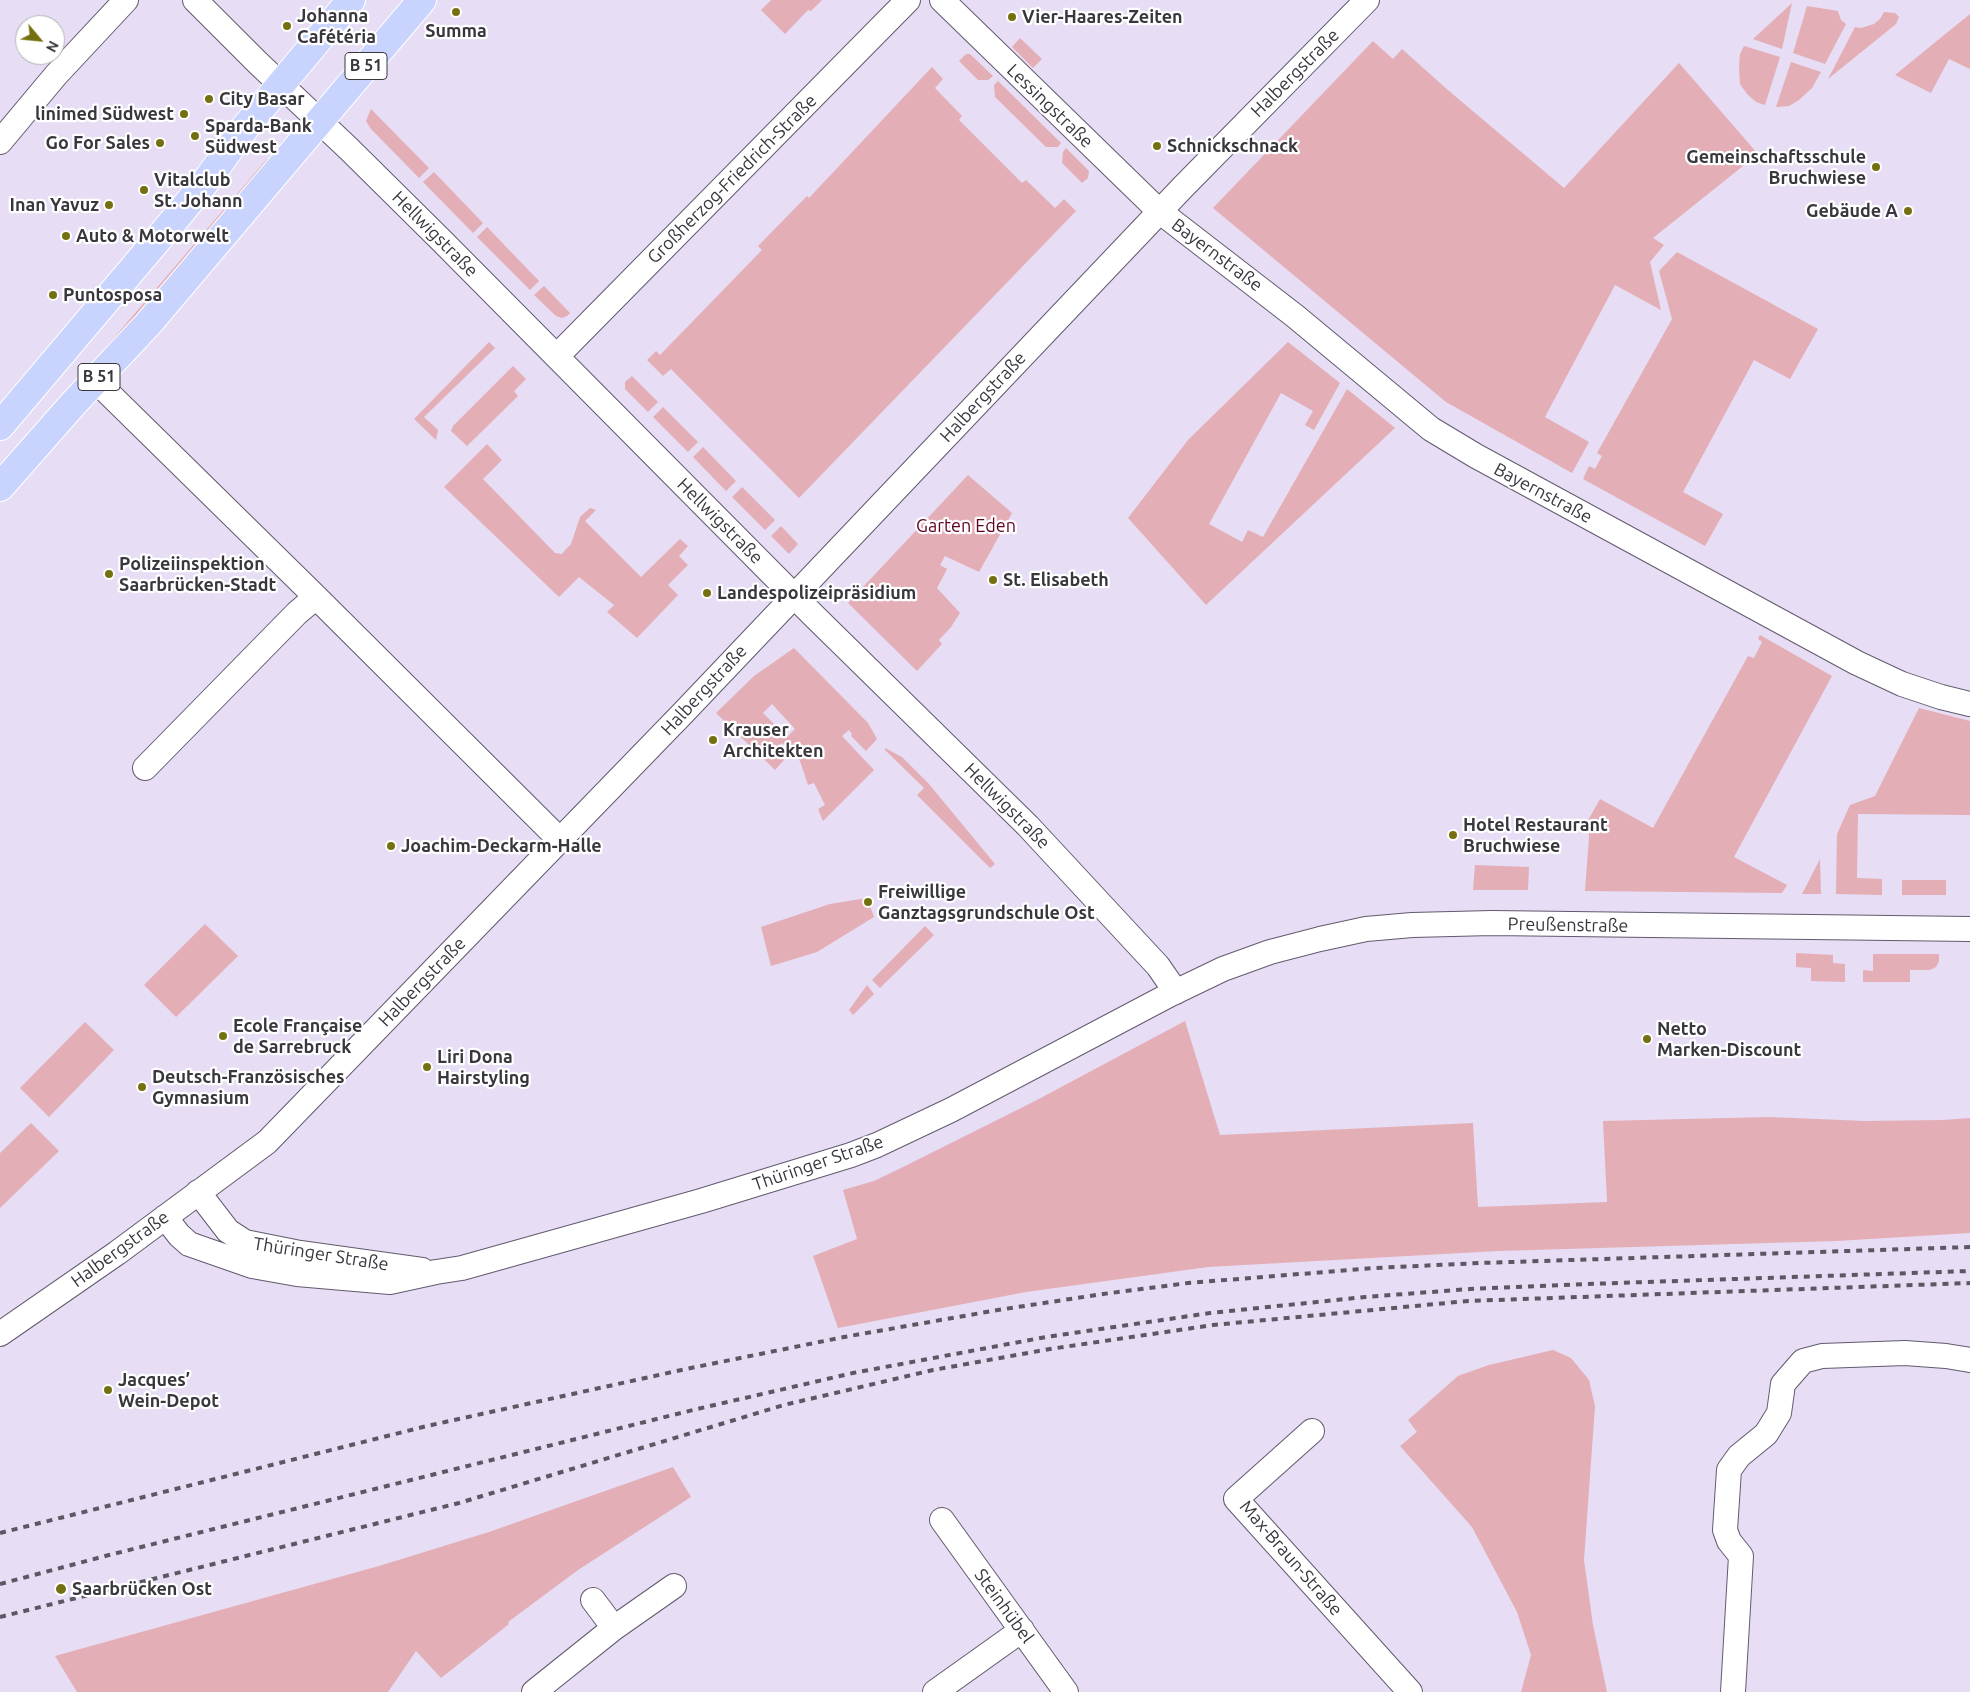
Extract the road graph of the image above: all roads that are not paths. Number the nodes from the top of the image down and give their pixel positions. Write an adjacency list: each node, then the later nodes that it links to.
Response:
1 (126, 0): 10 (street)
2 (195, 0): 8 (street, Hellwigstraße)
3 (351, 0): 8 (main road, B 51)
4 (422, 0): 9 (main road, B 51)
5 (908, 0): 12 (street, Großherzog-Friedrich-Straße)
6 (942, 0): 11 (street, Lessingstraße)
7 (1366, 0): 11 (street, Halbergstraße)
8 (280, 84): 9 (street, Hellwigstraße); 14 (main road, B 51)
9 (320, 122): 12 (street, Hellwigstraße); 13 (main road, B 51)
10 (0, 142)
11 (1159, 211): 16 (street, Halbergstraße); 18 (street, Bayernstraße)
12 (557, 356): 16 (street, Hellwigstraße)
13 (95, 380): 15 (main road, B 51); 17 (street)
14 (0, 426)
15 (0, 486)
16 (794, 595): 20 (street, Halbergstraße); 22 (street, Hellwigstraße)
17 (316, 597): 19 (street); 20 (street)
18 (1970, 704)
19 (145, 768)
20 (560, 840): 23 (street, Halbergstraße)
21 (1970, 929): 22 (street, Preußenstraße)
22 (1176, 992): 25 (street, Thüringer Straße)
23 (198, 1192): 24 (street, Halbergstraße); 25 (street, Thüringer Straße)
24 (165, 1217): 25 (street, Thüringer Straße); 26 (street, Halbergstraße)
25 (436, 1272)
26 (0, 1334)
27 (1970, 1360): 38 (street)
28 (1312, 1431): 37 (street, Max-Braun-Straße)
29 (942, 1520): 33 (street, Steinhübel)
30 (674, 1586): 32 (street)
31 (593, 1600): 32 (street)
32 (614, 1628): 34 (street)
33 (1022, 1630): 35 (street); 36 (street, Steinhübel)
34 (534, 1692)
35 (935, 1692)
36 (1066, 1692)
37 (1410, 1692)
38 (1733, 1692)

